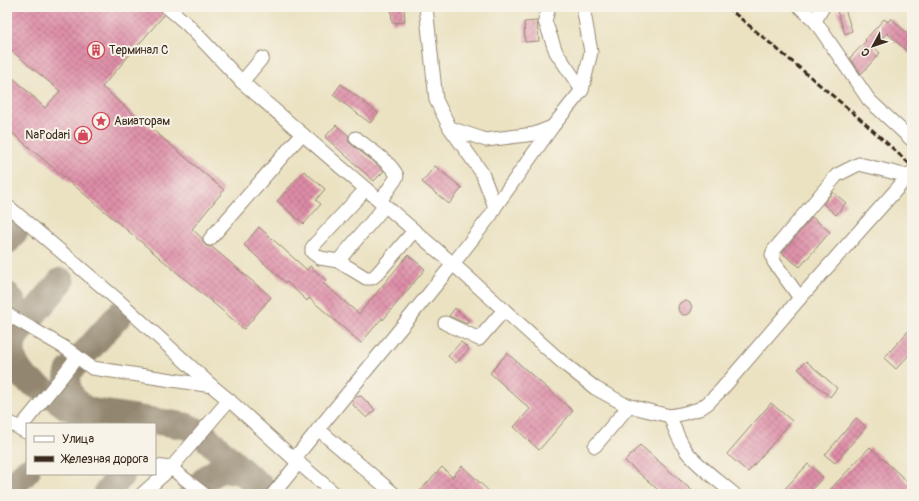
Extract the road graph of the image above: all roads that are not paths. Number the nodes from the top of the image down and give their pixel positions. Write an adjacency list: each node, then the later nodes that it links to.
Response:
1 (167, 7): 9 (lane)
2 (426, 7): 12 (lane)
3 (549, 7): 10 (lane)
4 (583, 7): 10 (lane)
5 (800, 7): 7 (lane)
6 (823, 7): 7 (lane)
7 (815, 21): 15 (lane)
8 (262, 58): 9 (lane)
9 (242, 82): 13 (lane)
10 (582, 90): 11 (lane)
11 (553, 126): 12 (lane); 19 (lane)
12 (450, 128): 19 (lane)
13 (302, 134): 17 (lane); 22 (lane)
14 (356, 138): 18 (lane)
15 (912, 140)
16 (910, 174): 25 (lane); 25 (lane)
17 (366, 189): 18 (lane); 23 (lane)
18 (382, 203): 21 (lane); 23 (lane)
19 (494, 207): 24 (lane)
20 (7, 209): 30 (lane)
21 (414, 231): 23 (lane); 24 (lane)
22 (210, 239)
23 (338, 260)
24 (453, 264): 26 (lane); 36 (lane)
25 (800, 298): 33 (lane)
26 (504, 310): 28 (lane); 32 (lane)
27 (7, 314): 29 (lane)
28 (445, 324)
29 (77, 357): 30 (lane); 35 (lane)
30 (212, 386): 31 (lane)
31 (229, 400): 39 (lane); 41 (lane)
32 (629, 406): 33 (lane); 38 (lane)
33 (670, 416): 47 (lane)
34 (7, 421): 37 (lane)
35 (28, 423)
36 (318, 429): 39 (lane); 46 (lane)
37 (23, 430)
38 (595, 446)
39 (297, 460): 44 (lane); 45 (lane)
40 (156, 466): 41 (lane)
41 (172, 468): 42 (lane); 43 (lane)
42 (142, 494)
43 (204, 494)
44 (273, 494)
45 (335, 494)
46 (394, 494)
47 (734, 494)

